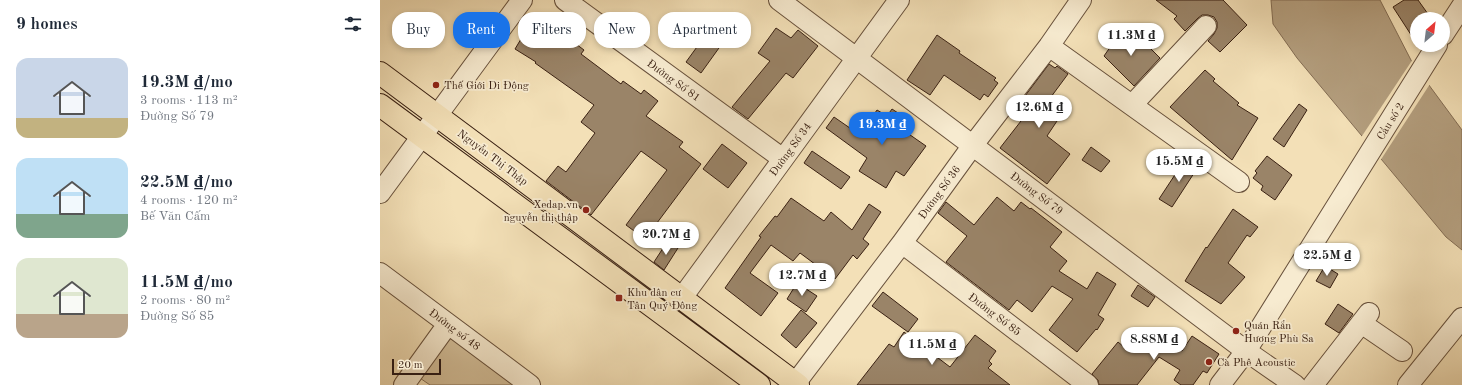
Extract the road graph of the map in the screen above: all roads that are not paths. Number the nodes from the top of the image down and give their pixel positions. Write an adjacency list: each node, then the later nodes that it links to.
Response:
1 (522, 0): 15 (street)
2 (565, 0): 18 (street, Đường Số 81)
3 (779, 0): 11 (street, Đường Số 79)
4 (899, 0): 11 (street, Đường Số 34)
5 (1074, 3): 9 (street, Đường Số 36)
6 (1462, 6): 7 (street)
7 (1450, 24)
8 (1206, 26): 14 (street)
9 (1049, 46): 14 (street); 17 (street, Đường Số 36)
10 (1433, 52): 26 (street, Cầu số 2)
11 (856, 58): 17 (street, Đường Số 79); 18 (street, Đường Số 34)
12 (380, 73): 15 (main road, Nguyễn Thị Thập)
13 (380, 105): 16 (main road)
14 (1132, 105): 19 (street)
15 (438, 116): 16 (street); 23 (main road, Nguyễn Thị Thập)
16 (422, 136): 20 (street); 31 (main road)
17 (973, 145): 21 (street, Đường Số 36); 26 (street, Đường Số 79)
18 (783, 159): 23 (street, Đường Số 34)
19 (1240, 182)
20 (380, 193)
21 (902, 243): 29 (street, Đường Số 36); 32 (street, Đường Số 85)
22 (380, 273): 25 (street, Đường số 48)
23 (681, 299): 29 (main road, Nguyễn Thị Thập)
24 (1462, 318): 36 (street)
25 (448, 324): 28 (street); 30 (street, Đường số 48)
26 (1246, 351): 33 (street, Cầu số 2); 34 (street, Đường Số 79)
27 (1402, 351): 35 (street)
28 (410, 383)
29 (796, 384)
30 (530, 385)
31 (759, 385)
32 (1088, 385)
33 (1220, 385)
34 (1295, 385)
35 (1313, 385)
36 (1408, 385)

